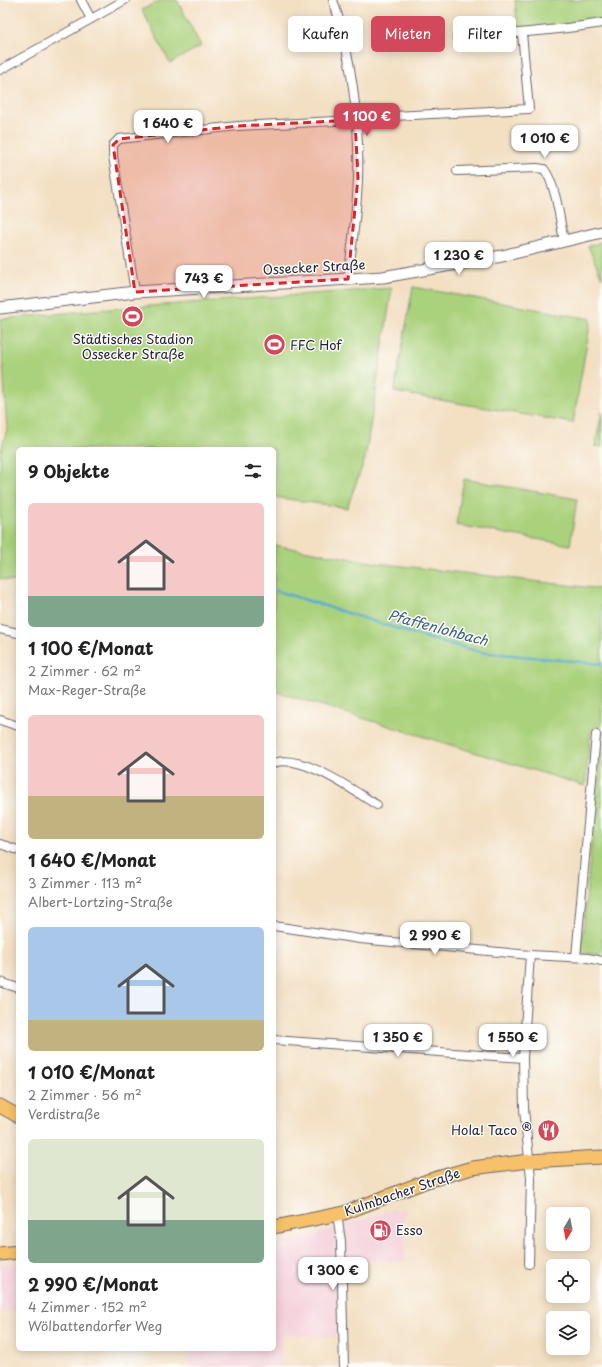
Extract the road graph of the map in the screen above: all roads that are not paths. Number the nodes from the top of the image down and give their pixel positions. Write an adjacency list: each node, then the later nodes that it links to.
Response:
1 (81, 0): 4 (street)
2 (125, 0): 4 (street)
3 (333, 0): 9 (street)
4 (91, 19): 8 (street)
5 (602, 23): 7 (street)
6 (516, 33): 7 (street)
7 (522, 33): 9 (street)
8 (0, 70)
9 (355, 119): 13 (street); 14 (street)
10 (457, 171): 12 (street)
11 (602, 232): 12 (street, Ossecker Straße)
12 (564, 241): 13 (street, Ossecker Straße)
13 (348, 279): 14 (street, Ossecker Straße)
14 (135, 292): 15 (street, Ossecker Straße)
15 (0, 308)
16 (0, 629): 17 (street)
17 (16, 633)
18 (0, 720): 19 (street)
19 (16, 725)
20 (596, 735): 27 (street)
21 (276, 762): 22 (street)
22 (377, 805)
23 (0, 844): 24 (street)
24 (16, 849)
25 (276, 926): 26 (street)
26 (530, 955): 27 (street); 32 (street)
27 (576, 958): 28 (street)
28 (602, 961)
29 (0, 982): 30 (street)
30 (16, 987)
31 (276, 1040): 32 (street)
32 (523, 1058): 36 (street)
33 (0, 1106): 34 (main road)
34 (16, 1115)
35 (602, 1157): 36 (main road, Kulmbacher Straße)
36 (529, 1160): 37 (main road, Kulmbacher Straße); 41 (street)
37 (336, 1214): 38 (main road, Kulmbacher Straße); 42 (street)
38 (276, 1227)
39 (16, 1252): 40 (main road)
40 (0, 1254)
41 (529, 1264)
42 (344, 1367)

